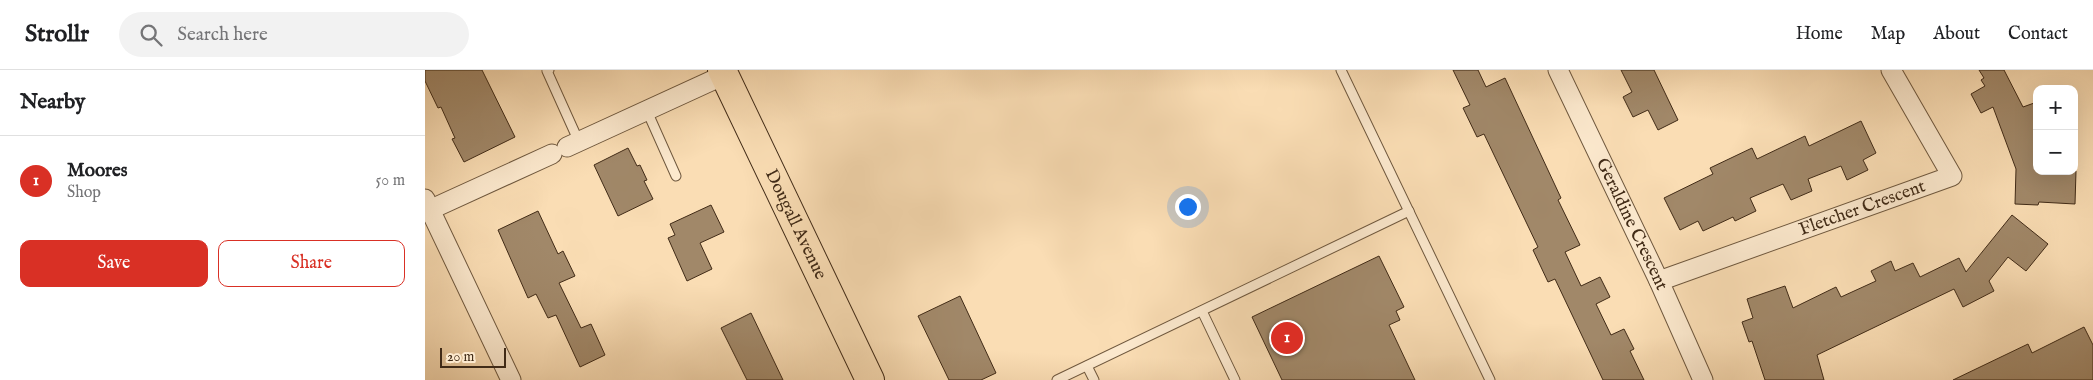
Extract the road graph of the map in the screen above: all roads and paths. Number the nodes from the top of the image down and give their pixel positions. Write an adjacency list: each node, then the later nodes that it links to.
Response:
1 (549, 70): 7 (lane)
2 (1341, 70): 10 (lane)
3 (1558, 70): 11 (street, Geraldine Crescent)
4 (1891, 70): 11 (street, Fletcher Crescent)
5 (726, 72): 6 (street); 15 (main road, Dougall Avenue)
6 (647, 110): 7 (street); 8 (lane)
7 (566, 148): 9 (street)
8 (676, 176)
9 (427, 207): 14 (street)
10 (1409, 211): 12 (lane); 19 (lane)
11 (1659, 281): 20 (street, Geraldine Crescent)
12 (1202, 311): 13 (lane); 18 (lane)
13 (1087, 366): 16 (lane); 17 (lane)
14 (511, 380)
15 (870, 380)
16 (1057, 380)
17 (1094, 380)
18 (1235, 380)
19 (1489, 380)
20 (1703, 380)

